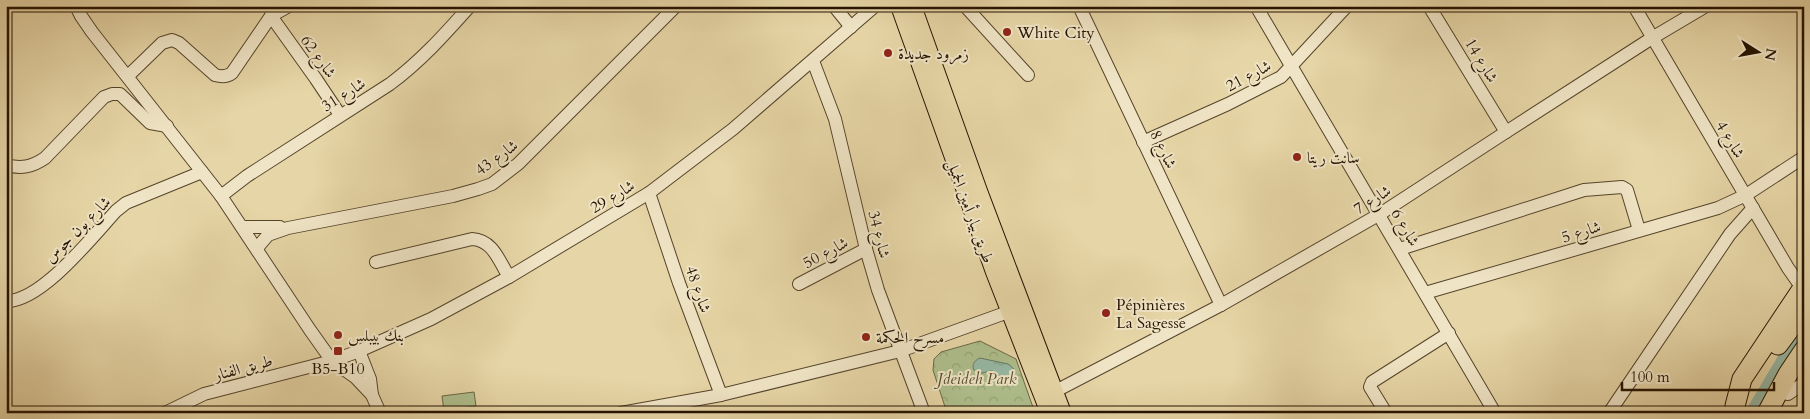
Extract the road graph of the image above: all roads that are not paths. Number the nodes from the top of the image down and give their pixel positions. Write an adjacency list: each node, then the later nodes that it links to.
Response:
1 (76, 6): 22 (street)
2 (289, 6): 16 (street)
3 (470, 6): 23 (street, شارع 31)
4 (676, 6): 36 (street, شارع 43)
5 (834, 6): 17 (street)
6 (875, 6): 17 (street, شارع 29)
7 (899, 6): 49 (main road, طريق بيار أمين الجميل)
8 (913, 6): 60 (main road, طريق بيار أمين الجميل)
9 (965, 6): 21 (street)
10 (1079, 6): 26 (street, شارع 8)
11 (1256, 6): 20 (street, شارع 6)
12 (1347, 6): 20 (street, شارع 21)
13 (1429, 6): 25 (street, شارع 14)
14 (1634, 6): 18 (street, شارع 4)
15 (1706, 6): 18 (street, شارع 7)
16 (271, 16): 22 (street); 23 (street, شارع 62)
17 (851, 28): 19 (street, شارع 29)
18 (1652, 38): 25 (street, شارع 7); 32 (street, شارع 4)
19 (813, 61): 30 (street, شارع 29); 39 (street, شارع 34)
20 (1292, 66): 26 (street, شارع 21); 34 (street, شارع 6)
21 (1028, 75)
22 (128, 76): 24 (street)
23 (340, 115): 31 (street, شارع 31)
24 (167, 126): 28 (street); 29 (street)
25 (1506, 132): 34 (street, شارع 7)
26 (1143, 142): 47 (street, شارع 8)
27 (1804, 157): 32 (street, شارع 5)
28 (6, 165)
29 (202, 172): 31 (street); 46 (street, شارع بون جوس)
30 (649, 193): 42 (street, شارع 29); 59 (street, شارع 48)
31 (221, 196): 35 (street)
32 (1746, 196): 33 (street, شارع 4); 37 (street, شارع 5)
33 (1753, 208): 44 (street, شارع 4); 69 (street)
34 (1380, 214): 40 (street, شارع 6); 47 (street, شارع 7)
35 (242, 227): 36 (street); 38 (street)
36 (288, 228): 38 (street, شارع 43)
37 (1639, 230): 40 (street); 45 (street, شارع 5)
38 (257, 248): 54 (street)
39 (866, 249): 43 (street, شارع 50); 53 (street, شارع 34)
40 (1400, 249): 45 (street, شارع 6)
41 (376, 262): 42 (street)
42 (509, 277): 52 (street, شارع 29)
43 (799, 284)
44 (1803, 287): 61 (highway)
45 (1425, 293): 50 (street, شارع 6)
46 (6, 301)
47 (1221, 305): 60 (street, شارع 7)
48 (1804, 310): 61 (highway)
49 (1008, 312): 53 (street); 60 (main road, طريق بيار أمين الجميل)
50 (1449, 333): 67 (street); 68 (street, شارع 6)
51 (1804, 350): 70 (highway)
52 (359, 351): 54 (street, شارع 29); 58 (street)
53 (900, 351): 59 (street); 65 (street, شارع 34)
54 (332, 360): 58 (street); 62 (street, طريق الفنار)
55 (1804, 370): 57 (highway)
56 (1804, 383): 57 (street)
57 (1788, 394): 71 (highway)
58 (372, 395): 63 (street)
59 (721, 395): 64 (street)
60 (1049, 401): 66 (main road, طريق بيار أمين الجميل)
61 (1733, 409)
62 (165, 413)
63 (380, 413)
64 (621, 413)
65 (924, 413)
66 (1063, 413)
67 (1386, 413)
68 (1495, 413)
69 (1609, 413)
70 (1767, 413)
71 (1778, 413)

